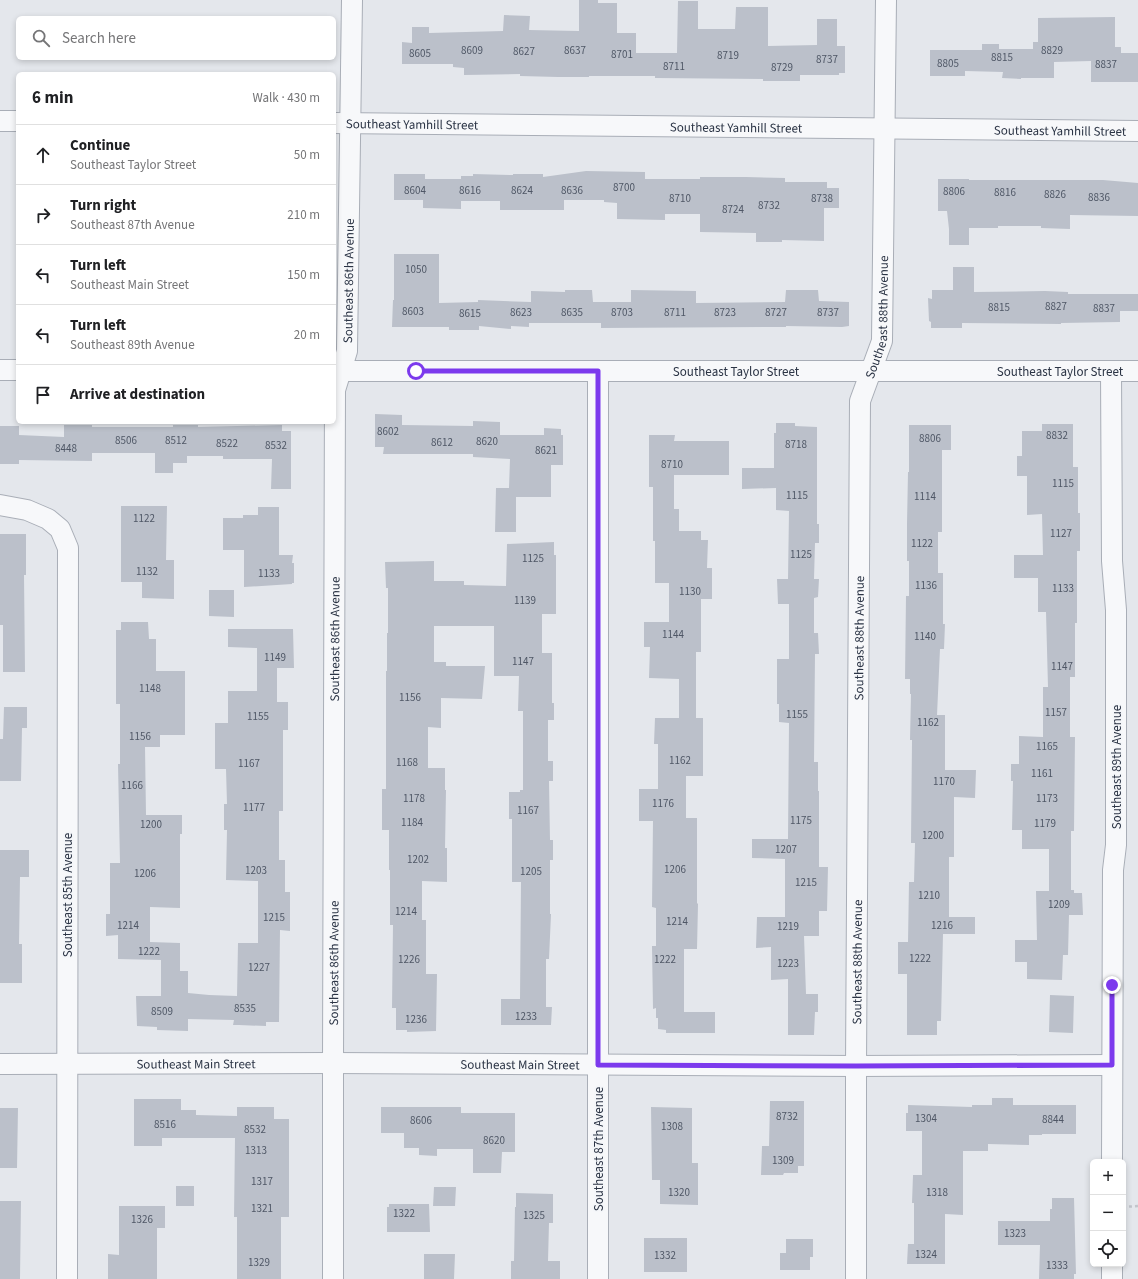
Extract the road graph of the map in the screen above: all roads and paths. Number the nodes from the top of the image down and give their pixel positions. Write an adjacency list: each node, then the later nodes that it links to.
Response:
1 (352, 0): 5 (street, Southeast 86th Avenue)
2 (886, 0): 6 (street, Southeast 88th Avenue)
3 (0, 121): 4 (street)
4 (16, 121)
5 (342, 123): 6 (street, Southeast Yamhill Street); 10 (street, Southeast 86th Avenue)
6 (884, 129): 7 (street, Southeast Yamhill Street); 12 (street, Southeast 88th Avenue)
7 (1138, 132)
8 (0, 370): 9 (street)
9 (16, 370)
10 (338, 371): 11 (street, Southeast Taylor Street); 15 (street, Southeast 86th Avenue)
11 (598, 371): 12 (street, Southeast Taylor Street); 21 (street, Southeast 87th Avenue)
12 (871, 371): 13 (street, Southeast Taylor Street); 23 (street, Southeast 88th Avenue)
13 (1112, 371): 14 (street, Southeast Taylor Street); 22 (street, Southeast 89th Avenue)
14 (1138, 371)
15 (336, 390)
16 (336, 424): 18 (street, Southeast 86th Avenue)
17 (0, 505): 20 (street, Southeast 85th Avenue)
18 (333, 1063): 20 (street, Southeast Main Street); 21 (street, Southeast Main Street); 29 (street, Southeast 86th Avenue)
19 (0, 1064): 20 (street, Southeast Main Street)
20 (67, 1065): 28 (street, Southeast 85th Avenue)
21 (598, 1065): 23 (street, Southeast Main Street); 30 (street, Southeast 87th Avenue)
22 (1112, 1065): 23 (street, Southeast Main Street); 24 (street, Southeast 89th Avenue)
23 (856, 1066): 31 (street, Southeast 88th Avenue)
24 (1112, 1159)
25 (1138, 1206): 26 (path)
26 (1126, 1207)
27 (1112, 1267): 32 (street)
28 (67, 1279)
29 (333, 1279)
30 (598, 1279)
31 (856, 1279)
32 (1112, 1279)

